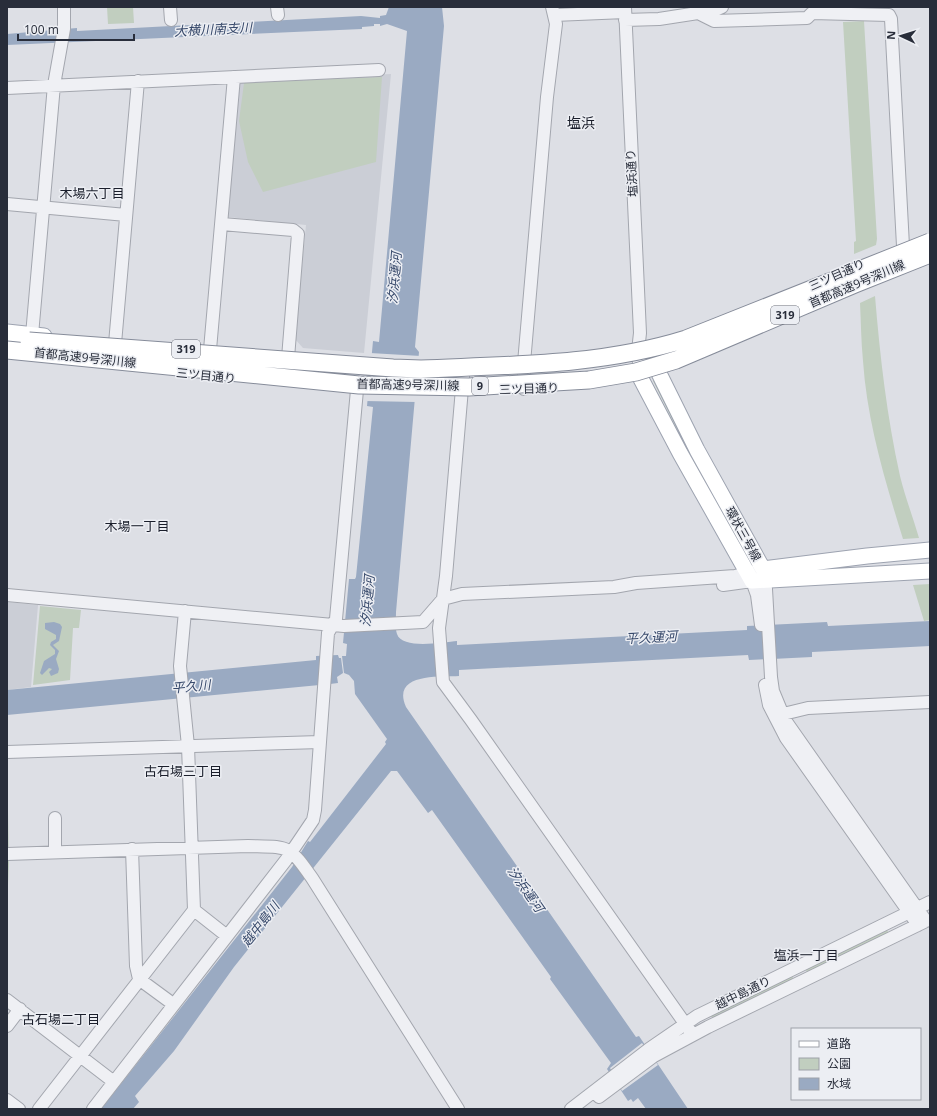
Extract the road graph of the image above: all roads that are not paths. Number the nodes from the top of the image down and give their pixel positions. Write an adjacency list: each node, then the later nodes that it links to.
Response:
1 (64, 7): 13 (street)
2 (170, 7): 9 (street)
3 (722, 7): 8 (street)
4 (812, 10): 5 (street); 8 (street)
5 (830, 10): 20 (street)
6 (553, 11): 7 (street); 31 (street)
7 (624, 12): 8 (street); 28 (street, 塩浜通り)
8 (698, 13)
9 (171, 20)
10 (379, 70): 11 (street)
11 (234, 77): 12 (street); 18 (street)
12 (138, 82): 13 (street); 17 (street)
13 (54, 85): 14 (street); 16 (street)
14 (7, 88)
15 (7, 204): 16 (street)
16 (44, 208): 17 (street); 24 (street)
17 (126, 215): 26 (street)
18 (222, 224): 29 (street); 32 (street)
19 (928, 237): 20 (main road, 三ツ目通り / 319); 22 (highway, 首都高速9号深川線 / 9, bridge)
20 (903, 246): 28 (main road, 三ツ目通り / 319)
21 (930, 254): 27 (highway, 首都高速9号深川線 / 9, bridge); 35 (main road, 三ツ目通り / 319)
22 (850, 272): 25 (highway, 首都高速9号深川線 / 9, bridge); 32 (highway, bridge)
23 (7, 332): 24 (main road, 三ツ目通り / 319)
24 (32, 335): 26 (main road, 三ツ目通り / 319)
25 (7, 339)
26 (115, 343): 29 (main road, 三ツ目通り / 319); 34 (street)
27 (7, 350)
28 (643, 350): 31 (main road, 三ツ目通り / 319); 35 (main road, 環状三号線); 37 (street, 塩浜通り)
29 (210, 351): 32 (highway); 36 (street)
30 (7, 356): 34 (main road, 三ツ目通り / 319)
31 (524, 363): 33 (main road, 三ツ目通り / 319); 38 (street)
32 (289, 364): 33 (main road, 三ツ目通り / 319, bridge)
33 (464, 365): 40 (street)
34 (113, 366): 36 (main road, 三ツ目通り / 319)
35 (658, 372): 37 (main road, 三ツ目通り / 319); 47 (main road, 環状三号線)
36 (208, 376): 39 (main road, 三ツ目通り / 319)
37 (640, 377): 38 (main road, 三ツ目通り / 319); 47 (main road, 環状三号線)
38 (524, 389): 40 (main road, 三ツ目通り / 319)
39 (357, 390): 40 (main road, 三ツ目通り / 319); 51 (street)
40 (462, 391): 49 (street)
41 (930, 550): 42 (main road, 環状三号線)
42 (885, 554): 43 (main road, 環状三号線); 45 (main road)
43 (867, 556): 46 (main road); 47 (main road, 環状三号線)
44 (930, 571): 45 (main road)
45 (887, 574): 46 (main road)
46 (868, 575): 47 (main road)
47 (757, 576): 49 (street); 53 (street)
48 (7, 595): 50 (street)
49 (443, 599): 51 (street); 74 (street)
50 (185, 611): 51 (street); 55 (street)
51 (333, 625): 54 (street)
52 (930, 702): 53 (street)
53 (778, 715): 65 (street)
54 (320, 742): 55 (street); 62 (street)
55 (188, 746): 56 (street); 58 (street)
56 (7, 752)
57 (55, 818): 60 (street)
58 (191, 848): 59 (street); 62 (street); 64 (street)
59 (132, 849): 60 (street); 69 (street)
60 (55, 852): 61 (street)
61 (9, 854)
62 (294, 854): 67 (street); 85 (street)
63 (930, 902): 65 (street, 越中島通り)
64 (194, 910): 67 (street); 69 (street)
65 (913, 911): 66 (street); 68 (street, 越中島通り)
66 (925, 922): 70 (street, 越中島通り)
67 (227, 936): 72 (street)
68 (796, 968): 70 (street); 74 (street, 越中島通り)
69 (139, 979): 72 (street); 78 (street)
70 (803, 981): 76 (street, 越中島通り)
71 (7, 1000): 73 (street)
72 (174, 1004): 80 (street)
73 (20, 1009): 75 (street); 78 (street)
74 (685, 1024): 76 (street); 77 (street, 越中島通り)
75 (7, 1026)
76 (693, 1035): 77 (street, 越中島通り)
77 (651, 1053): 79 (street, 越中島通り)
78 (80, 1056): 80 (street); 83 (street)
79 (614, 1081): 86 (street, 越中島通り); 87 (street, 越中島通り)
80 (114, 1082): 84 (street)
81 (7, 1100): 82 (street)
82 (19, 1109)
83 (39, 1109)
84 (93, 1109)
85 (458, 1109)
86 (571, 1109)
87 (582, 1109)

